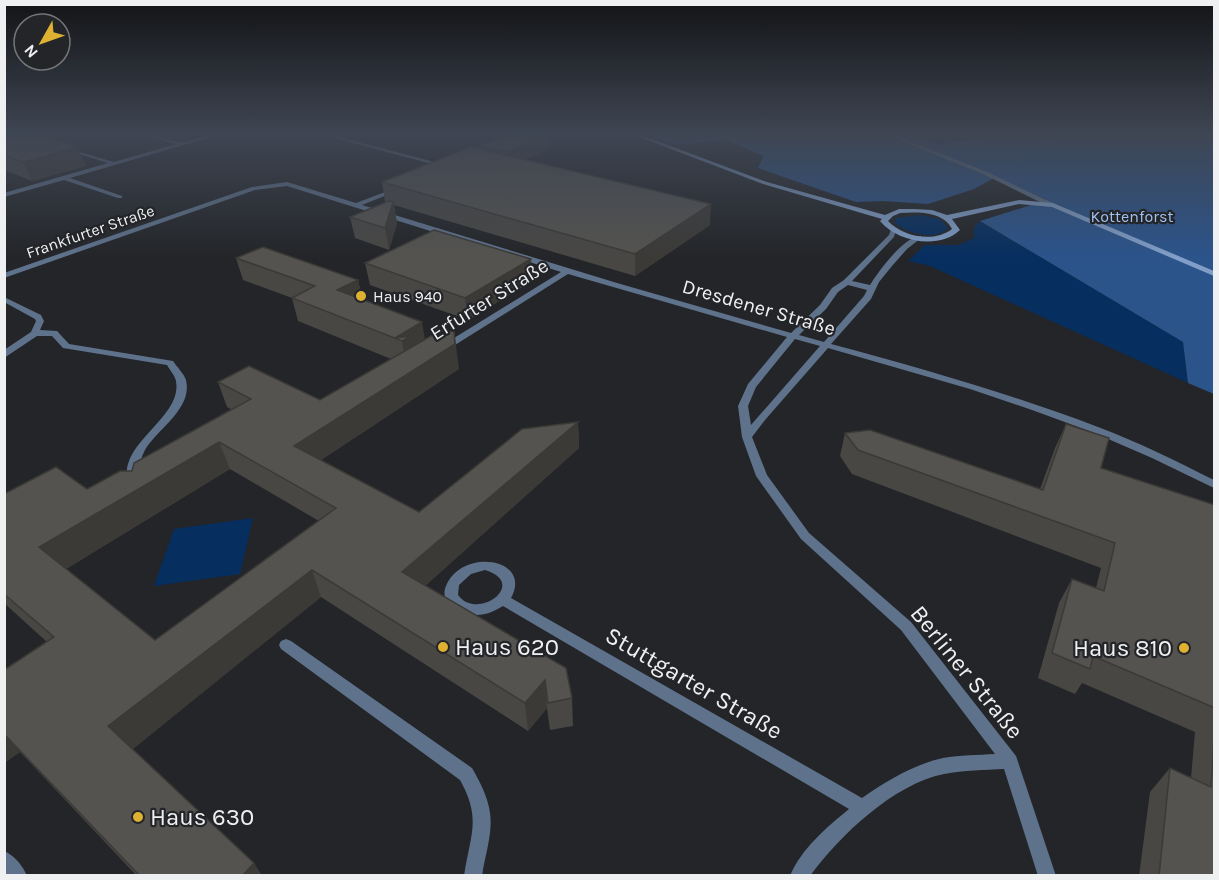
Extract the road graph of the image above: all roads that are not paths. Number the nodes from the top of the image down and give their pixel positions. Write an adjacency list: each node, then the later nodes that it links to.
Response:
1 (71, 176): 4 (lane)
2 (747, 176): 11 (street)
3 (992, 176): 9 (street)
4 (65, 178): 7 (lane); 8 (lane)
5 (287, 184): 10 (lane, Dresdener Straße); 21 (lane, Frankfurter Straße)
6 (398, 188): 10 (lane)
7 (4, 195)
8 (120, 197)
9 (1053, 204): 12 (street); 20 (street)
10 (357, 205): 16 (lane, Dresdener Straße)
11 (885, 217): 12 (street); 13 (street)
12 (946, 218): 15 (street)
13 (893, 230): 15 (street); 17 (lane, Berliner Straße)
14 (479, 234): 16 (lane)
15 (919, 237): 18 (lane)
16 (467, 240): 19 (lane, Dresdener Straße)
17 (880, 248): 18 (lane); 22 (lane, Berliner Straße)
18 (901, 253): 23 (lane)
19 (568, 270): 26 (lane, Dresdener Straße); 28 (lane, Erfurter Straße)
20 (1215, 274)
21 (4, 276)
22 (847, 282): 23 (lane); 26 (lane, Berliner Straße)
23 (870, 288): 27 (lane)
24 (4, 299): 25 (lane)
25 (35, 333): 29 (lane); 32 (lane)
26 (793, 336): 27 (lane, Dresdener Straße); 30 (lane, Berliner Straße)
27 (825, 345): 30 (lane); 31 (lane, Dresdener Straße)
28 (439, 352)
29 (4, 355)
30 (747, 437): 35 (lane, Berliner Straße)
31 (1215, 484)
32 (140, 494)
33 (503, 600): 36 (lane, Stuttgarter Straße)
34 (286, 645): 39 (lane)
35 (1010, 761): 36 (lane); 41 (lane, Berliner Straße)
36 (862, 807): 40 (lane)
37 (4, 860): 38 (lane)
38 (18, 876)
39 (473, 876)
40 (800, 876)
41 (1047, 876)

